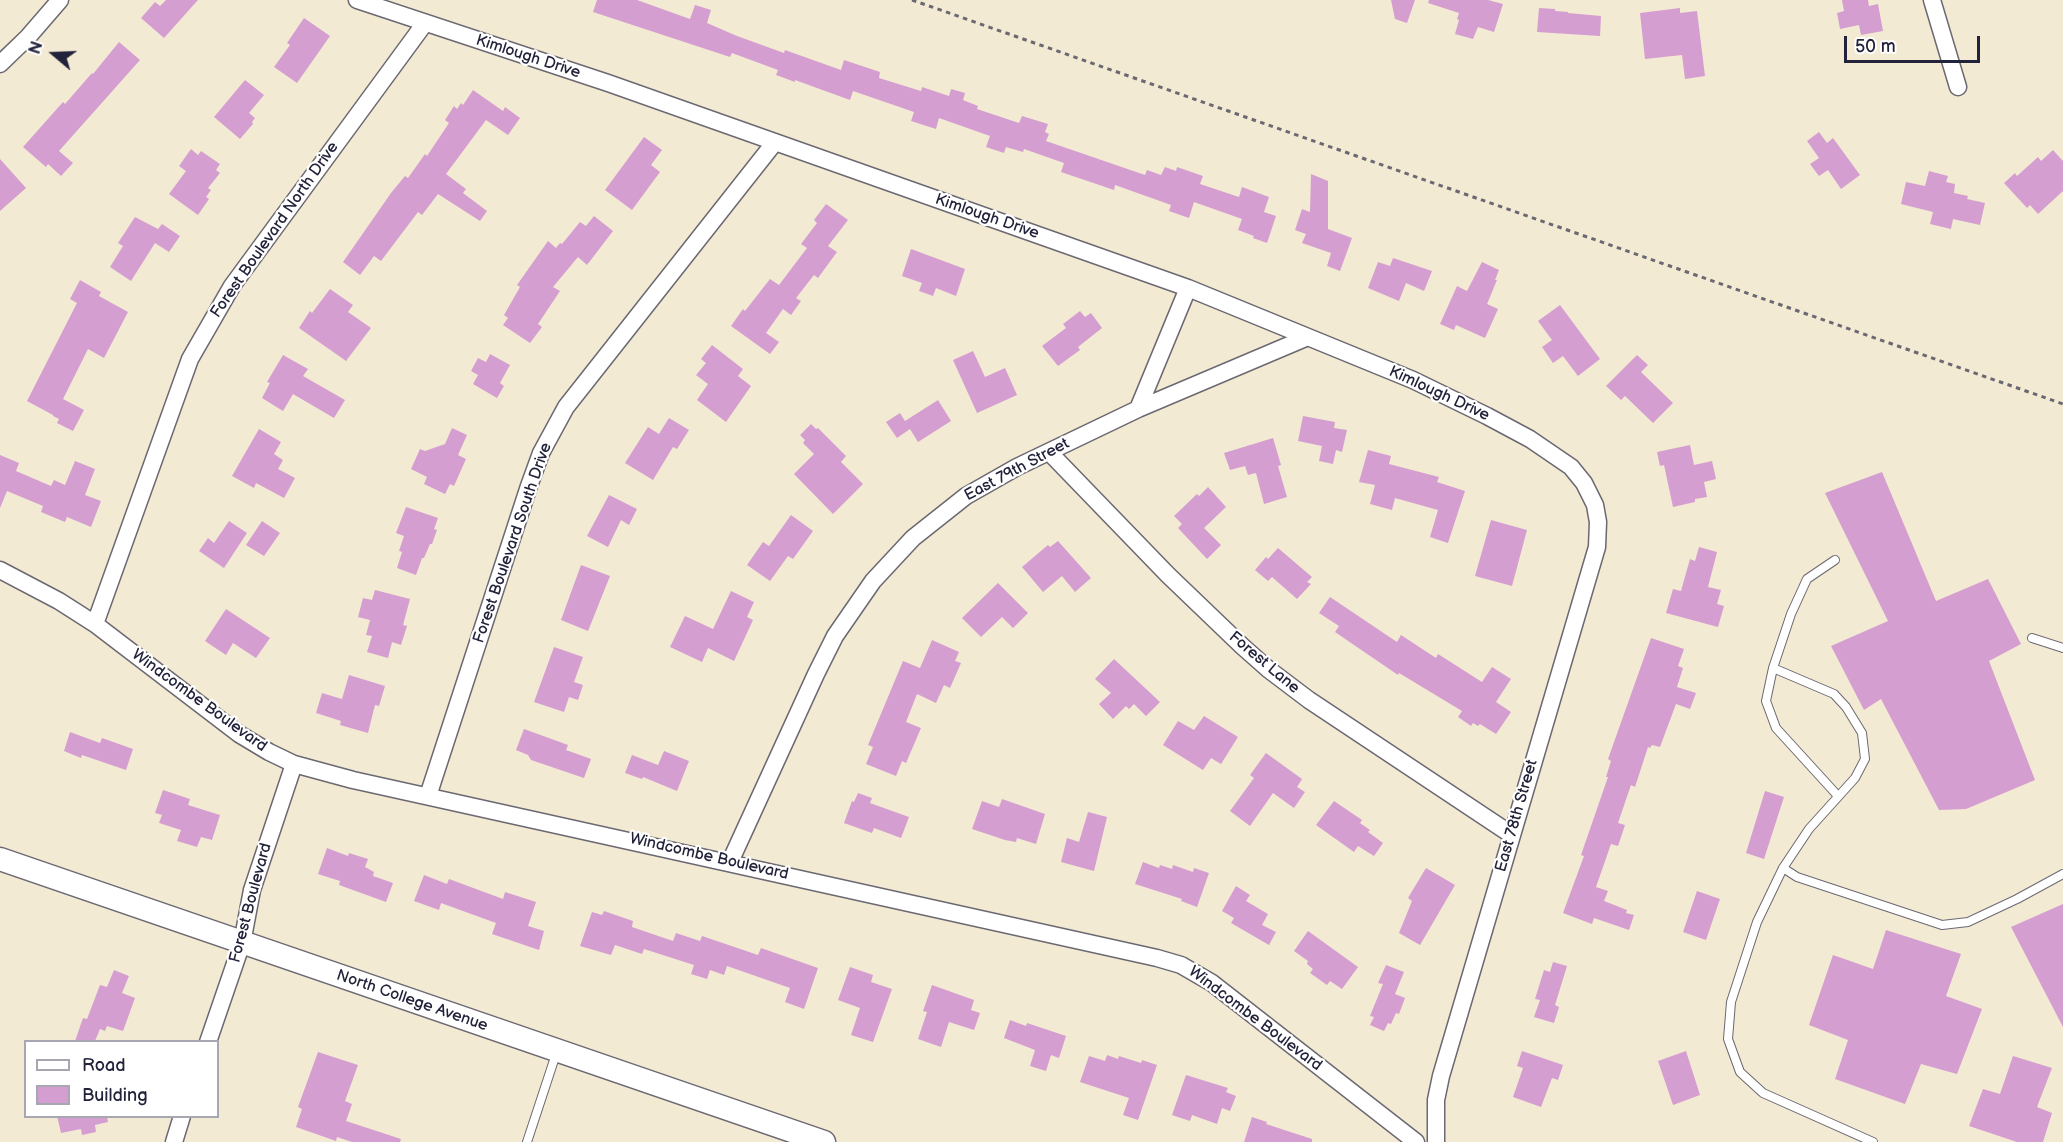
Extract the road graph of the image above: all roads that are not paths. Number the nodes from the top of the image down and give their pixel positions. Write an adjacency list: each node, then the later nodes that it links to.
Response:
1 (60, 0): 5 (street)
2 (357, 0): 4 (street, Kimlough Drive)
3 (1932, 0): 6 (street)
4 (424, 23): 7 (street, Kimlough Drive); 15 (street, Forest Boulevard North Drive)
5 (0, 63)
6 (1958, 87)
7 (775, 142): 8 (street, Kimlough Drive); 20 (street, Forest Boulevard South Drive)
8 (1188, 288): 9 (street, Kimlough Drive); 10 (street)
9 (1308, 337): 10 (street, East 79th Street); 12 (street, Kimlough Drive)
10 (1138, 409): 11 (street, East 79th Street)
11 (1048, 452): 22 (street, Forest Lane); 24 (street, East 79th Street)
12 (1589, 491): 22 (street, East 78th Street)
13 (1835, 561): 18 (lane)
14 (0, 570): 15 (street, Windcombe Boulevard)
15 (95, 624): 19 (street, Windcombe Boulevard)
16 (2032, 638): 17 (lane)
17 (2063, 648)
18 (1773, 668): 21 (lane); 21 (lane)
19 (294, 764): 20 (street, Windcombe Boulevard); 27 (street, Forest Boulevard)
20 (428, 796): 24 (street, Windcombe Boulevard)
21 (1838, 796): 25 (lane)
22 (1512, 835): 35 (street, East 78th Street)
23 (0, 859): 27 (main road, North College Avenue)
24 (730, 862): 34 (street, Windcombe Boulevard)
25 (1783, 868): 26 (lane); 36 (lane)
26 (2063, 874)
27 (242, 943): 28 (street, Forest Boulevard); 29 (main road, North College Avenue)
28 (208, 1040)
29 (557, 1050): 32 (lane); 33 (main road, North College Avenue)
30 (181, 1118): 31 (street)
31 (174, 1142)
32 (527, 1142)
33 (824, 1142)
34 (1416, 1142)
35 (1436, 1142)
36 (1873, 1142)

